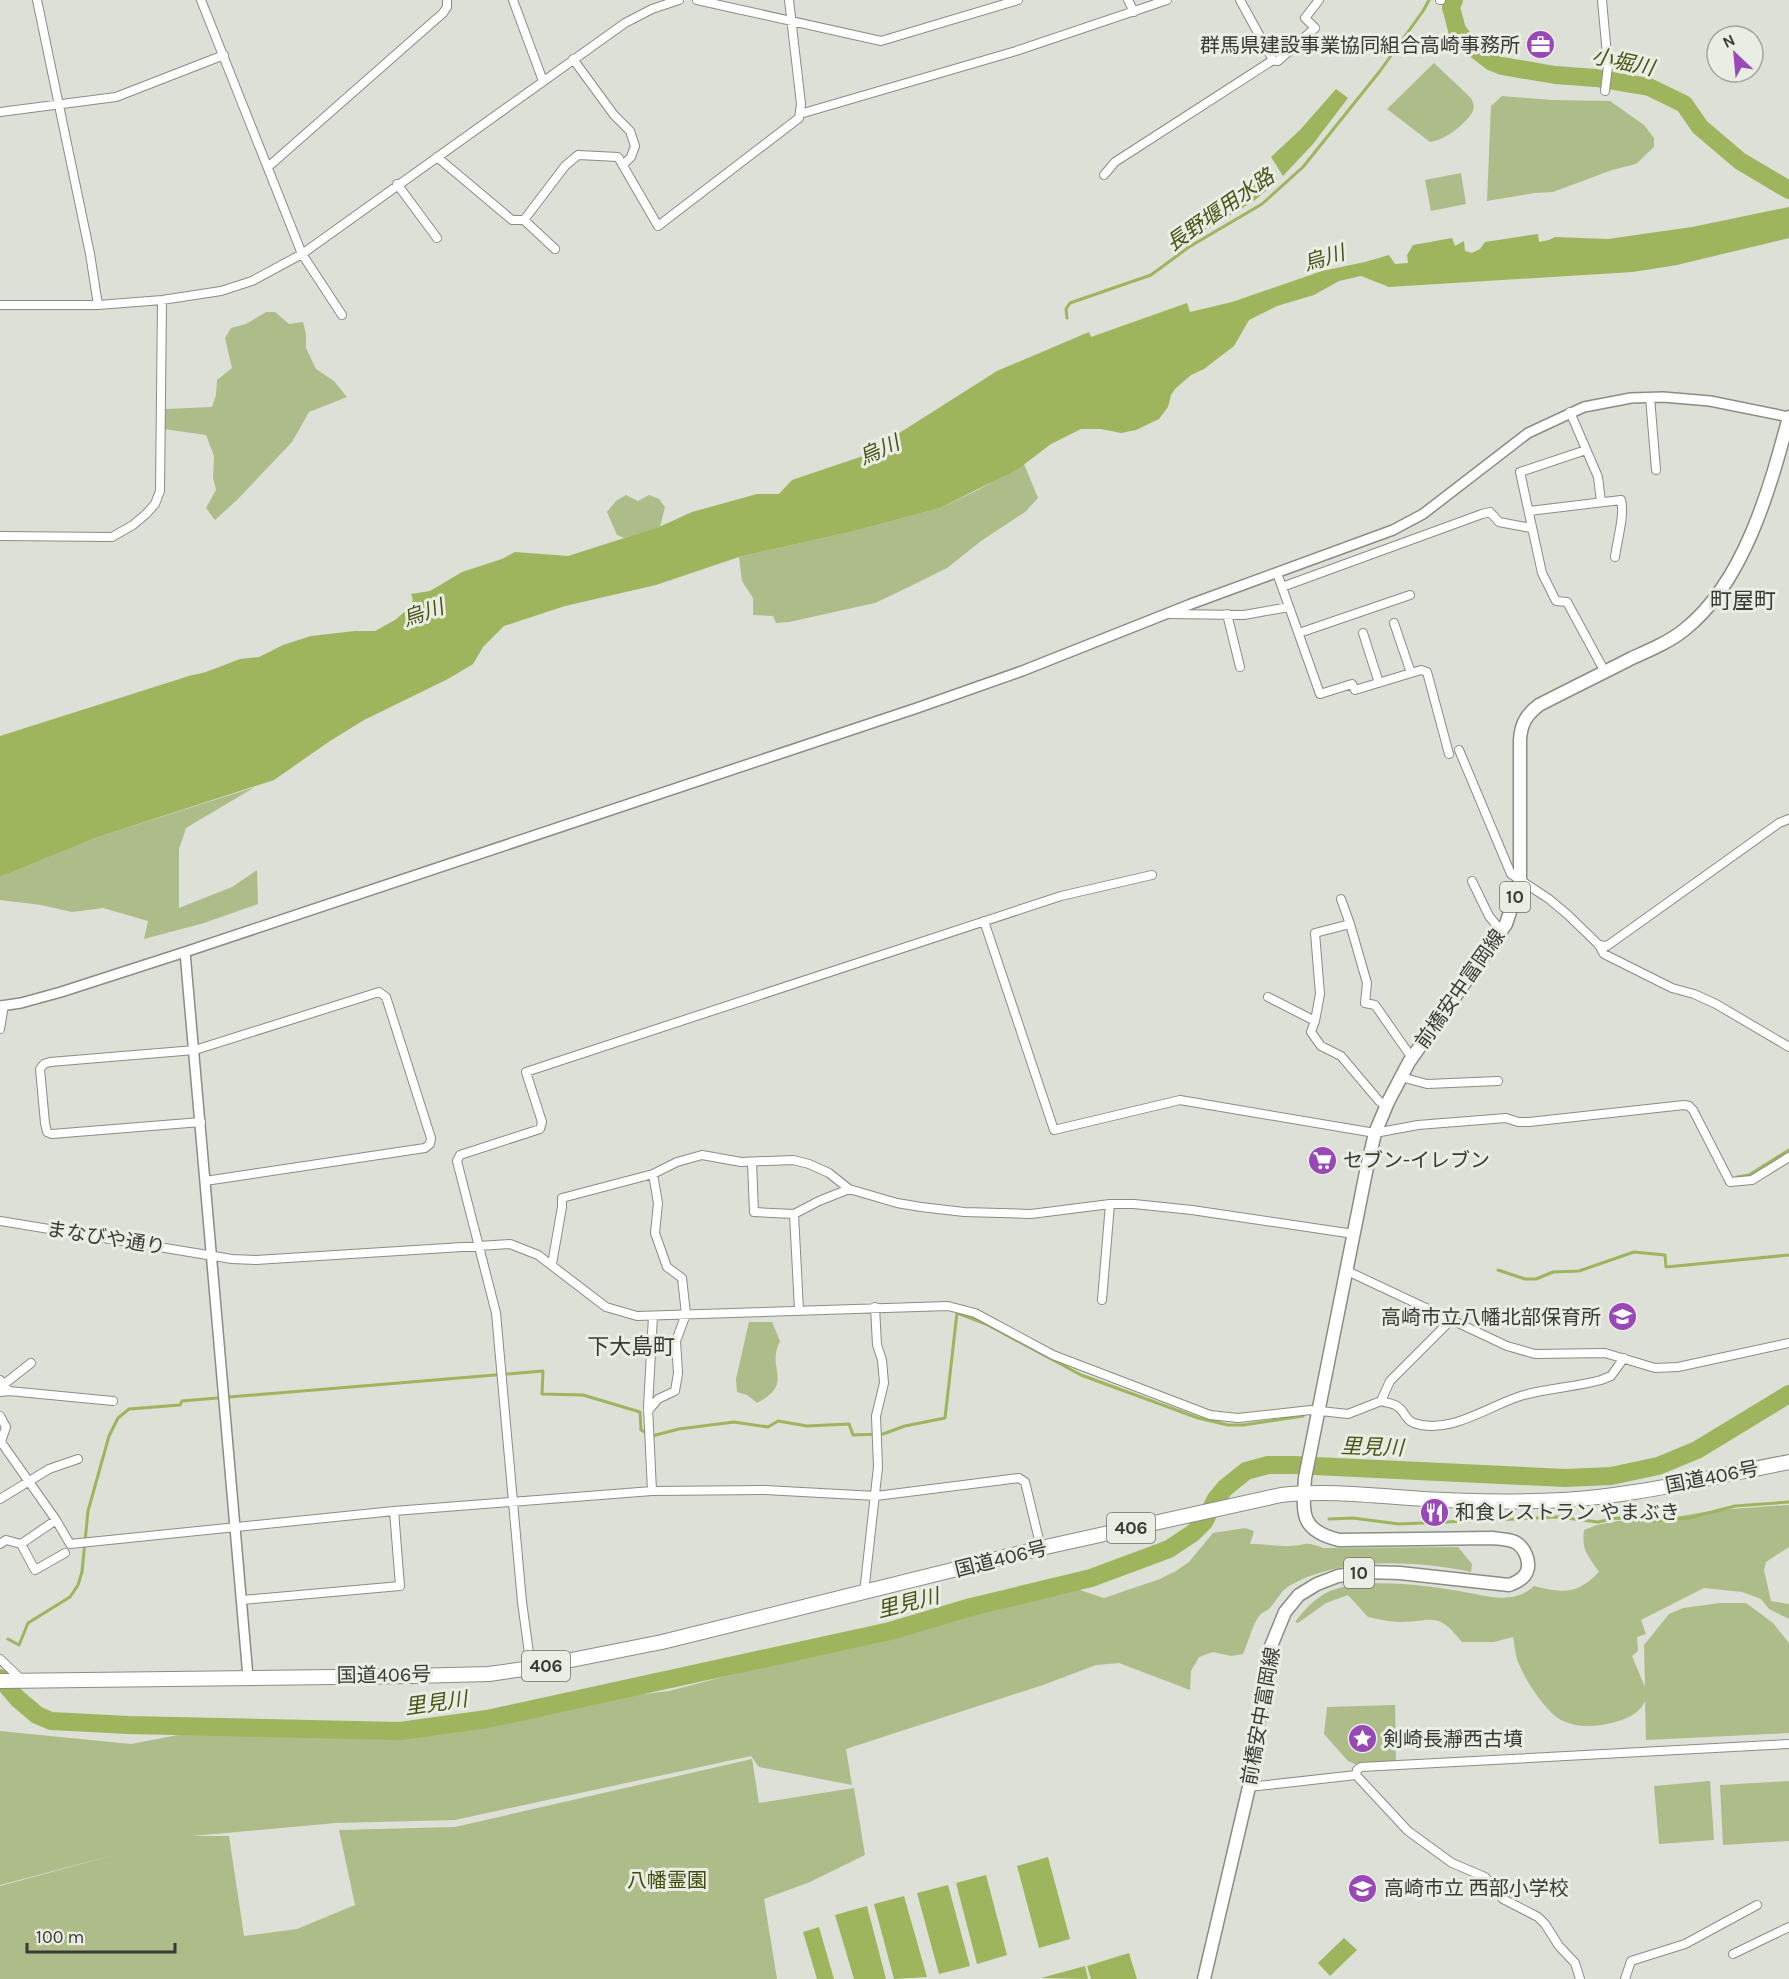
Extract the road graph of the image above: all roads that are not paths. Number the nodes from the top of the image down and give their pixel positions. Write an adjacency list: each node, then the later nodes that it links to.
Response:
1 (37, 0): 21 (street)
2 (201, 0): 16 (street)
3 (447, 0): 26 (street)
4 (513, 0): 19 (street)
5 (679, 0): 17 (street)
6 (697, 0): 15 (street)
7 (789, 0): 15 (street)
8 (1018, 0): 15 (street)
9 (1128, 0): 14 (street)
10 (1167, 0): 14 (street)
11 (1240, 0): 18 (street)
12 (1319, 0): 18 (street)
13 (1602, 0): 20 (street)
14 (1134, 12): 23 (street)
15 (790, 20): 23 (street)
16 (224, 55): 21 (street); 26 (street)
17 (573, 59): 19 (street); 25 (street)
18 (1274, 60): 27 (street)
19 (543, 81): 24 (street)
20 (1605, 91)
21 (58, 106): 22 (street); 35 (street)
22 (0, 112)
23 (800, 114): 25 (street)
24 (437, 157): 28 (street); 29 (street)
25 (623, 165): 29 (street)
26 (268, 167): 32 (street)
27 (1104, 176)
28 (397, 184): 30 (street); 32 (street)
29 (524, 220): 31 (street)
30 (437, 238)
31 (555, 249)
32 (302, 254): 33 (street); 36 (street)
33 (162, 300): 35 (street); 45 (street)
34 (0, 305): 35 (street)
35 (98, 305)
36 (342, 315)
37 (1650, 397): 38 (street); 39 (street); 41 (street)
38 (1570, 412): 40 (street); 47 (street)
39 (1789, 417): 57 (main road, 前橋安中富岡線 / 10)
40 (1586, 450): 42 (street); 43 (street)
41 (1656, 470)
42 (1601, 502): 43 (street); 46 (street)
43 (1529, 511): 44 (street)
44 (1532, 528): 48 (street); 57 (street)
45 (0, 536)
46 (1615, 557)
47 (1277, 573): 48 (street); 51 (street)
48 (1282, 587): 50 (street)
49 (1410, 595): 54 (street)
50 (1290, 607): 52 (street); 54 (street)
51 (1167, 614): 52 (street); 71 (street)
52 (1227, 614): 56 (street)
53 (1394, 623): 58 (street)
54 (1299, 633): 59 (street)
55 (1363, 633): 59 (street)
56 (1240, 667)
57 (1605, 672): 65 (main road, 前橋安中富岡線 / 10)
58 (1411, 673): 59 (street); 61 (street)
59 (1379, 683)
60 (1459, 750): 65 (street)
61 (1449, 754)
62 (1789, 819): 70 (street)
63 (1152, 875): 67 (street)
64 (1472, 881): 69 (street)
65 (1520, 881): 69 (main road, 前橋安中富岡線 / 10); 70 (street)
66 (1341, 899): 68 (street)
67 (984, 921): 83 (street); 93 (street)
68 (1350, 924): 74 (street); 78 (street)
69 (1502, 932): 78 (main road, 前橋安中富岡線 / 10)
70 (1599, 945): 76 (street)
71 (185, 952): 73 (street); 77 (street)
72 (1268, 997): 74 (street)
73 (2, 1005): 75 (street)
74 (1315, 1021): 81 (street)
75 (0, 1029)
76 (1789, 1047)
77 (195, 1050): 82 (street); 82 (street); 87 (street)
78 (1412, 1058): 79 (main road, 前橋安中富岡線 / 10)
79 (1401, 1077): 80 (street); 81 (main road, 前橋安中富岡線 / 10)
80 (1498, 1081)
81 (1386, 1106): 83 (main road, 前橋安中富岡線 / 10)
82 (201, 1122): 87 (street)
83 (1375, 1133): 84 (street); 92 (main road, 前橋安中富岡線 / 10)
84 (1789, 1157)
85 (752, 1162): 86 (street); 88 (street); 90 (street)
86 (653, 1174): 95 (street); 100 (street)
87 (205, 1181): 94 (street)
88 (849, 1189): 89 (street); 90 (street)
89 (1110, 1204): 92 (street); 97 (street)
90 (794, 1214): 99 (street)
91 (0, 1221): 94 (street, まなびや通り)
92 (1354, 1234): 96 (main road, 前橋安中富岡線 / 10)
93 (479, 1246): 94 (street, まなびや通り); 95 (street, まなびや通り); 120 (street)
94 (211, 1255): 123 (street)
95 (552, 1264): 101 (street, まなびや通り)
96 (1345, 1270): 102 (street); 110 (main road, 前橋安中富岡線 / 10)
97 (1102, 1300)
98 (875, 1307): 99 (street, まなびや通り); 110 (street, まなびや通り); 118 (street)
99 (799, 1310): 100 (street, まなびや通り)
100 (686, 1314): 101 (street, まなびや通り); 109 (street)
101 (653, 1316): 109 (street)
102 (1452, 1319): 104 (street); 108 (street)
103 (1789, 1343): 104 (street)
104 (1624, 1358): 108 (street)
105 (31, 1363): 106 (street)
106 (3, 1387): 107 (street)
107 (113, 1401)
108 (1381, 1401): 110 (street, まなびや通り)
109 (648, 1411): 116 (street)
110 (1319, 1411): 117 (main road, 前橋安中富岡線 / 10)
111 (0, 1416): 112 (street)
112 (1, 1443): 115 (street)
113 (78, 1460): 115 (street)
114 (1789, 1462): 117 (highway, 国道406号 / 406)
115 (28, 1482): 119 (street); 122 (street)
116 (652, 1491): 118 (street); 120 (street)
117 (1304, 1493): 126 (highway, 国道406号 / 406); 137 (main road, 前橋安中富岡線 / 10)
118 (876, 1496): 126 (street); 128 (street)
119 (0, 1499)
120 (514, 1502): 121 (street); 131 (street)
121 (394, 1511): 123 (street); 129 (street)
122 (56, 1520): 123 (street); 125 (street)
123 (236, 1529): 129 (street)
124 (0, 1544): 125 (street)
125 (21, 1544): 127 (street)
126 (1041, 1548): 128 (highway, 国道406号 / 406)
127 (65, 1553)
128 (864, 1593): 131 (highway, 国道406号 / 406)
129 (242, 1600): 132 (street)
130 (0, 1659): 134 (street)
131 (531, 1668): 132 (highway, 国道406号 / 406)
132 (248, 1677): 134 (highway, 国道406号 / 406)
133 (0, 1681): 134 (highway, 国道406号 / 406)
134 (19, 1681)
135 (1789, 1744): 136 (street)
136 (1356, 1775): 137 (street); 142 (street)
137 (1249, 1787): 141 (main road, 前橋安中富岡線 / 10)
138 (1757, 1905): 143 (street)
139 (1789, 1927): 140 (street)
140 (1733, 1954)
141 (1204, 1979)
142 (1580, 1979)
143 (1624, 1979)

